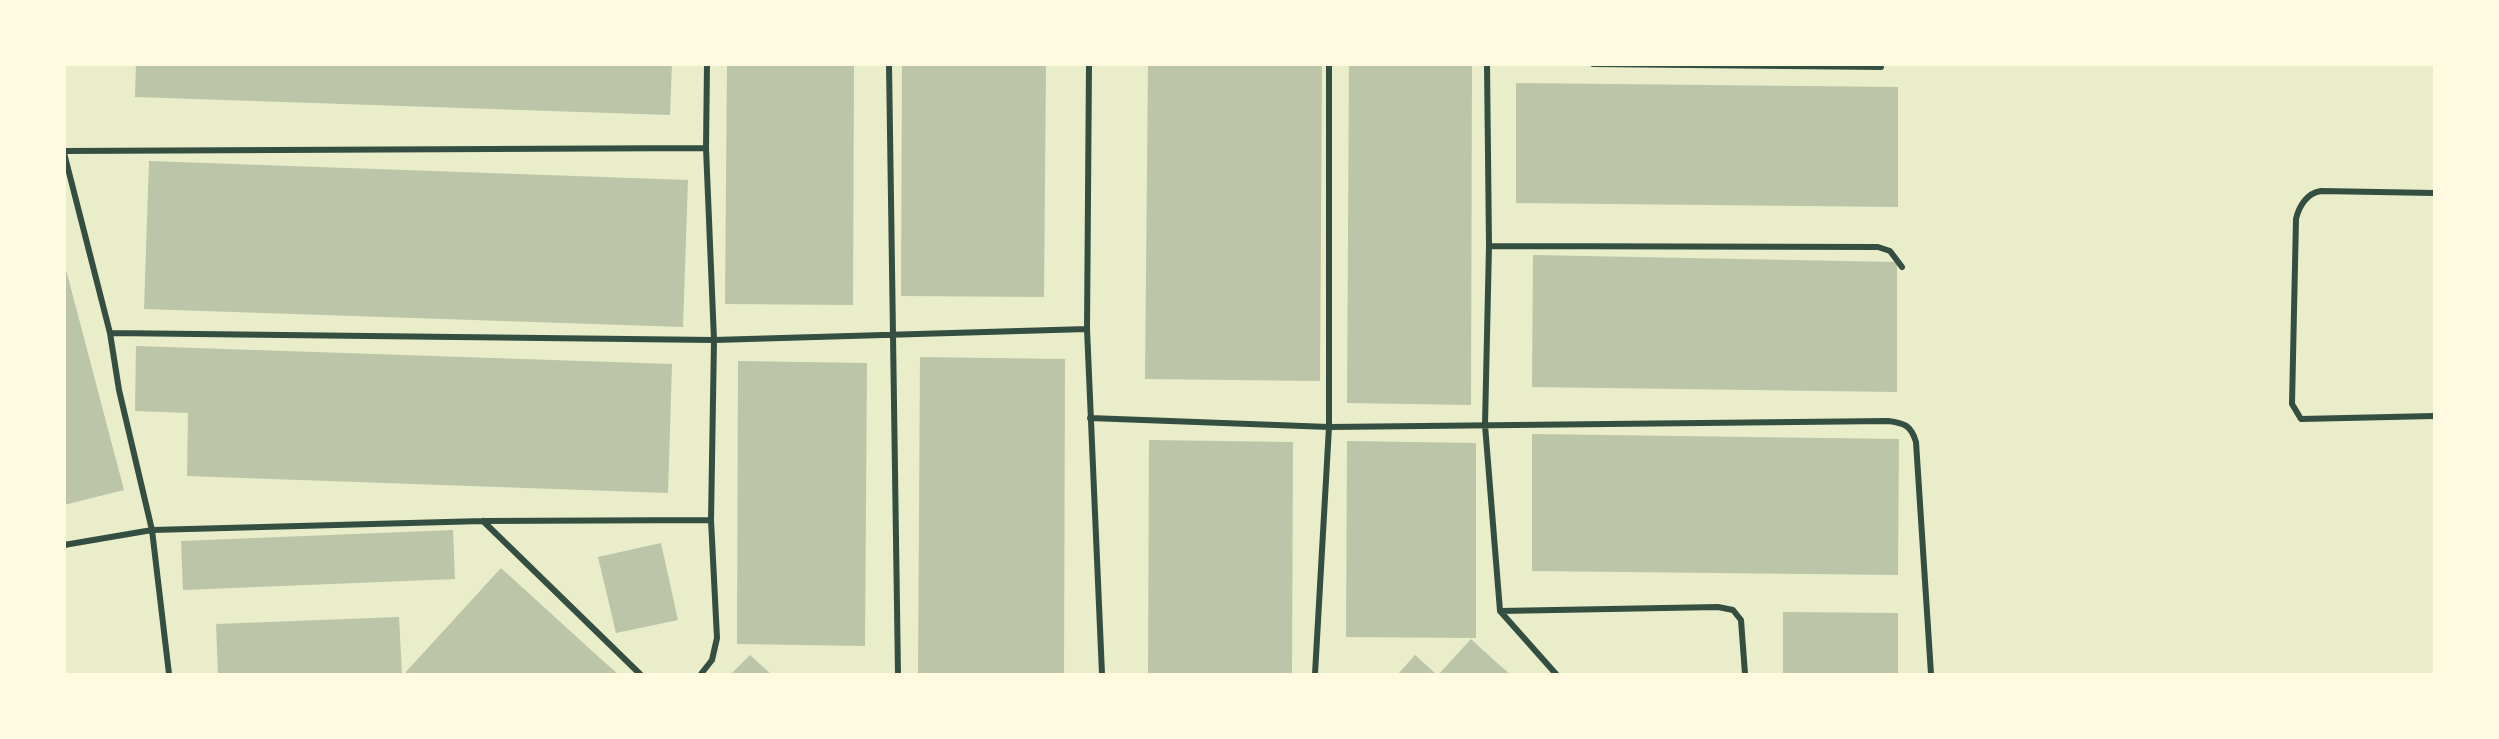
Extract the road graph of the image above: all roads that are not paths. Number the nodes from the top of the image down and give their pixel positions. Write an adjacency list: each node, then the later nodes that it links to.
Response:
1 (707, 64): 8 (street)
2 (889, 64): 15 (street)
3 (1089, 64): 13 (street)
4 (1329, 64): 20 (street)
5 (1487, 64): 11 (street)
6 (1593, 64): 7 (street)
7 (1881, 68)
8 (706, 148): 9 (street); 16 (street)
9 (64, 152): 14 (street)
10 (2434, 193): 17 (street)
11 (1489, 246): 12 (street); 19 (street)
12 (1902, 267)
13 (1087, 329): 15 (street); 18 (street)
14 (110, 333): 16 (street); 23 (street)
15 (891, 333): 16 (street); 29 (street)
16 (714, 340): 21 (street)
17 (2434, 416)
18 (1090, 418): 20 (street); 30 (street)
19 (1485, 425): 20 (street); 25 (street); 34 (street)
20 (1329, 428): 31 (street)
21 (711, 520): 22 (street); 28 (street)
22 (483, 521): 23 (street); 27 (street)
23 (152, 530): 24 (street); 26 (street)
24 (64, 546)
25 (1500, 611): 32 (street); 33 (street)
26 (169, 675)
27 (640, 675)
28 (701, 675)
29 (898, 675)
30 (1101, 675)
31 (1315, 675)
32 (1556, 675)
33 (1746, 675)
34 (1931, 675)

